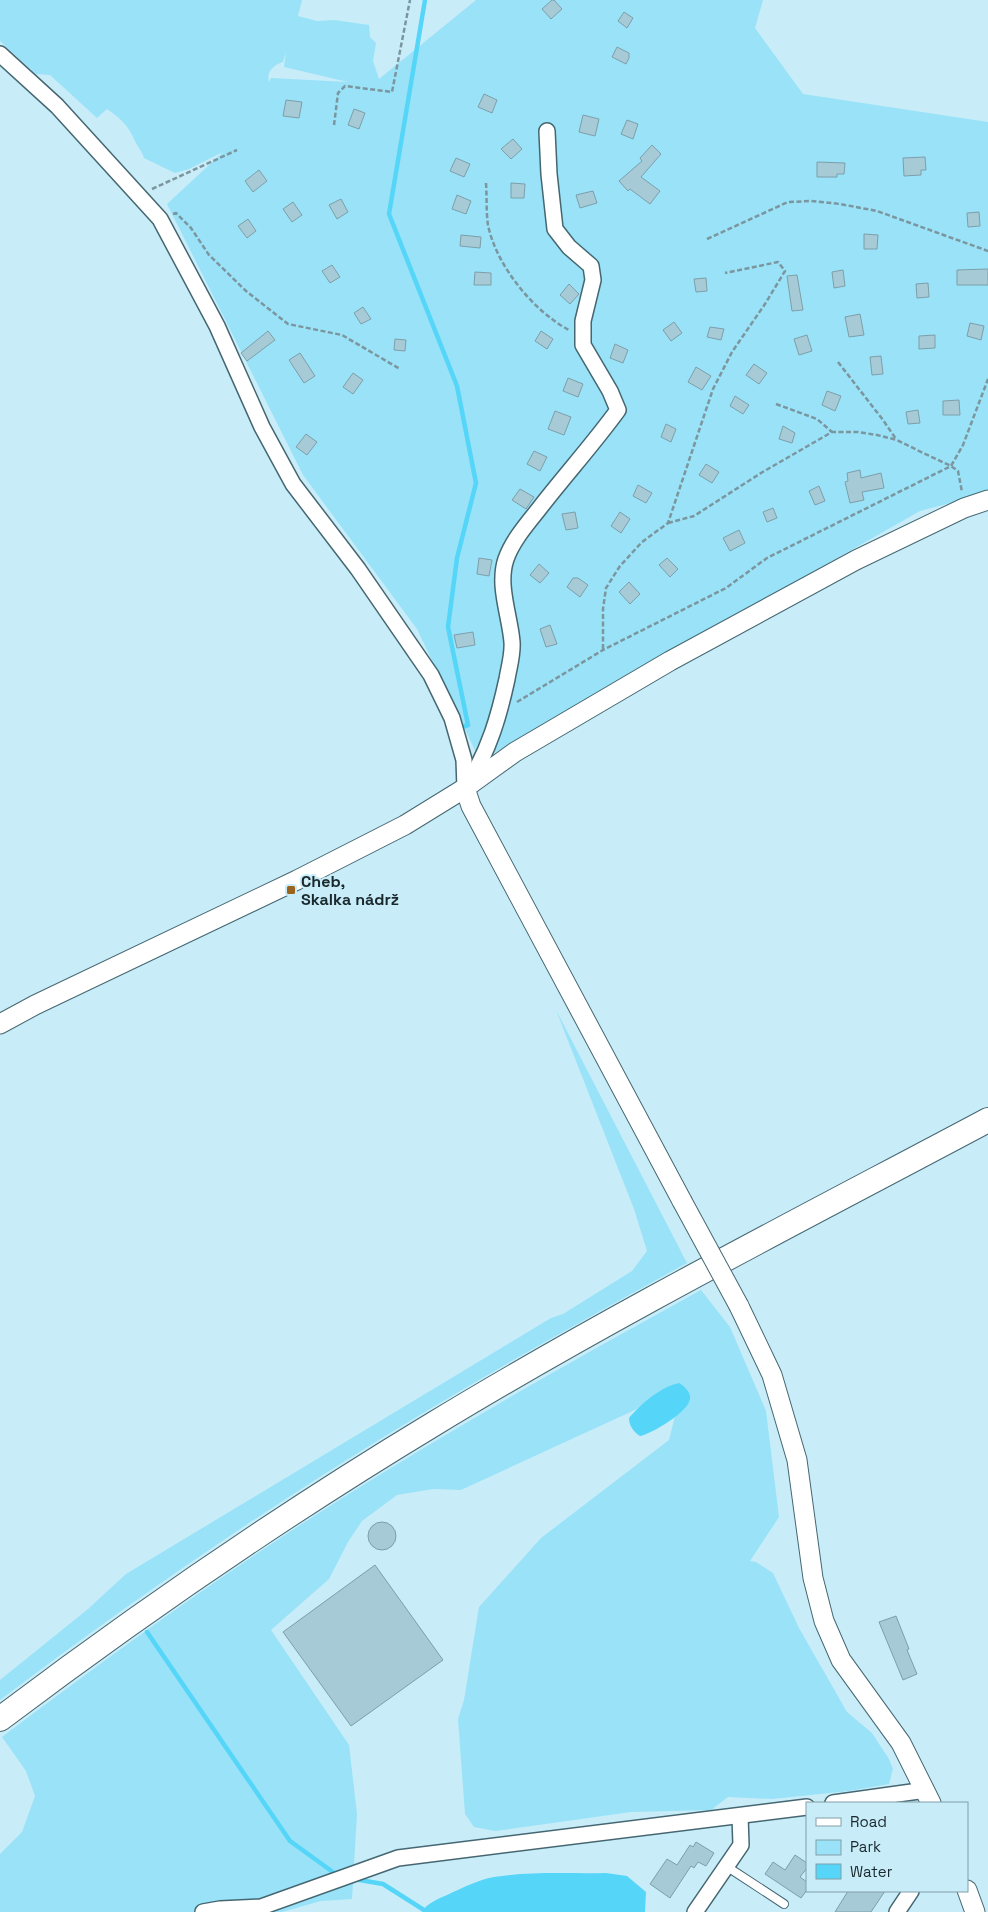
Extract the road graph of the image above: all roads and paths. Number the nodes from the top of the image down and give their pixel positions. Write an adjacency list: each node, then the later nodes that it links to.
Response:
1 (410, 0): 3 (path)
2 (0, 54): 7 (street)
3 (334, 125)
4 (547, 131): 12 (street)
5 (237, 150): 7 (path)
6 (486, 183): 12 (path)
7 (140, 198): 8 (street)
8 (160, 219): 14 (path); 25 (street)
9 (707, 238): 10 (path)
10 (988, 251)
11 (726, 273): 22 (path)
12 (583, 336): 24 (street)
13 (838, 362): 18 (path)
14 (400, 369)
15 (988, 379): 19 (path)
16 (776, 404): 17 (path)
17 (832, 432): 18 (path); 22 (path)
18 (897, 440): 19 (path)
19 (951, 466): 21 (path); 23 (path)
20 (988, 500): 21 (street)
21 (964, 508): 25 (street)
22 (668, 523): 23 (path)
23 (602, 650): 24 (path)
24 (500, 712): 25 (street)
25 (465, 788): 26 (street); 29 (street, bridge)
26 (0, 1024)
27 (988, 1120): 28 (main road)
28 (0, 1719)
29 (929, 1797): 30 (street)
30 (849, 1802)
31 (806, 1807): 32 (street)
32 (740, 1816): 33 (street); 37 (street)
33 (726, 1866): 36 (lane); 38 (street)
34 (910, 1892): 39 (street)
35 (968, 1892): 40 (street)
36 (784, 1904)
37 (204, 1912)
38 (695, 1912)
39 (897, 1912)
40 (975, 1912)

